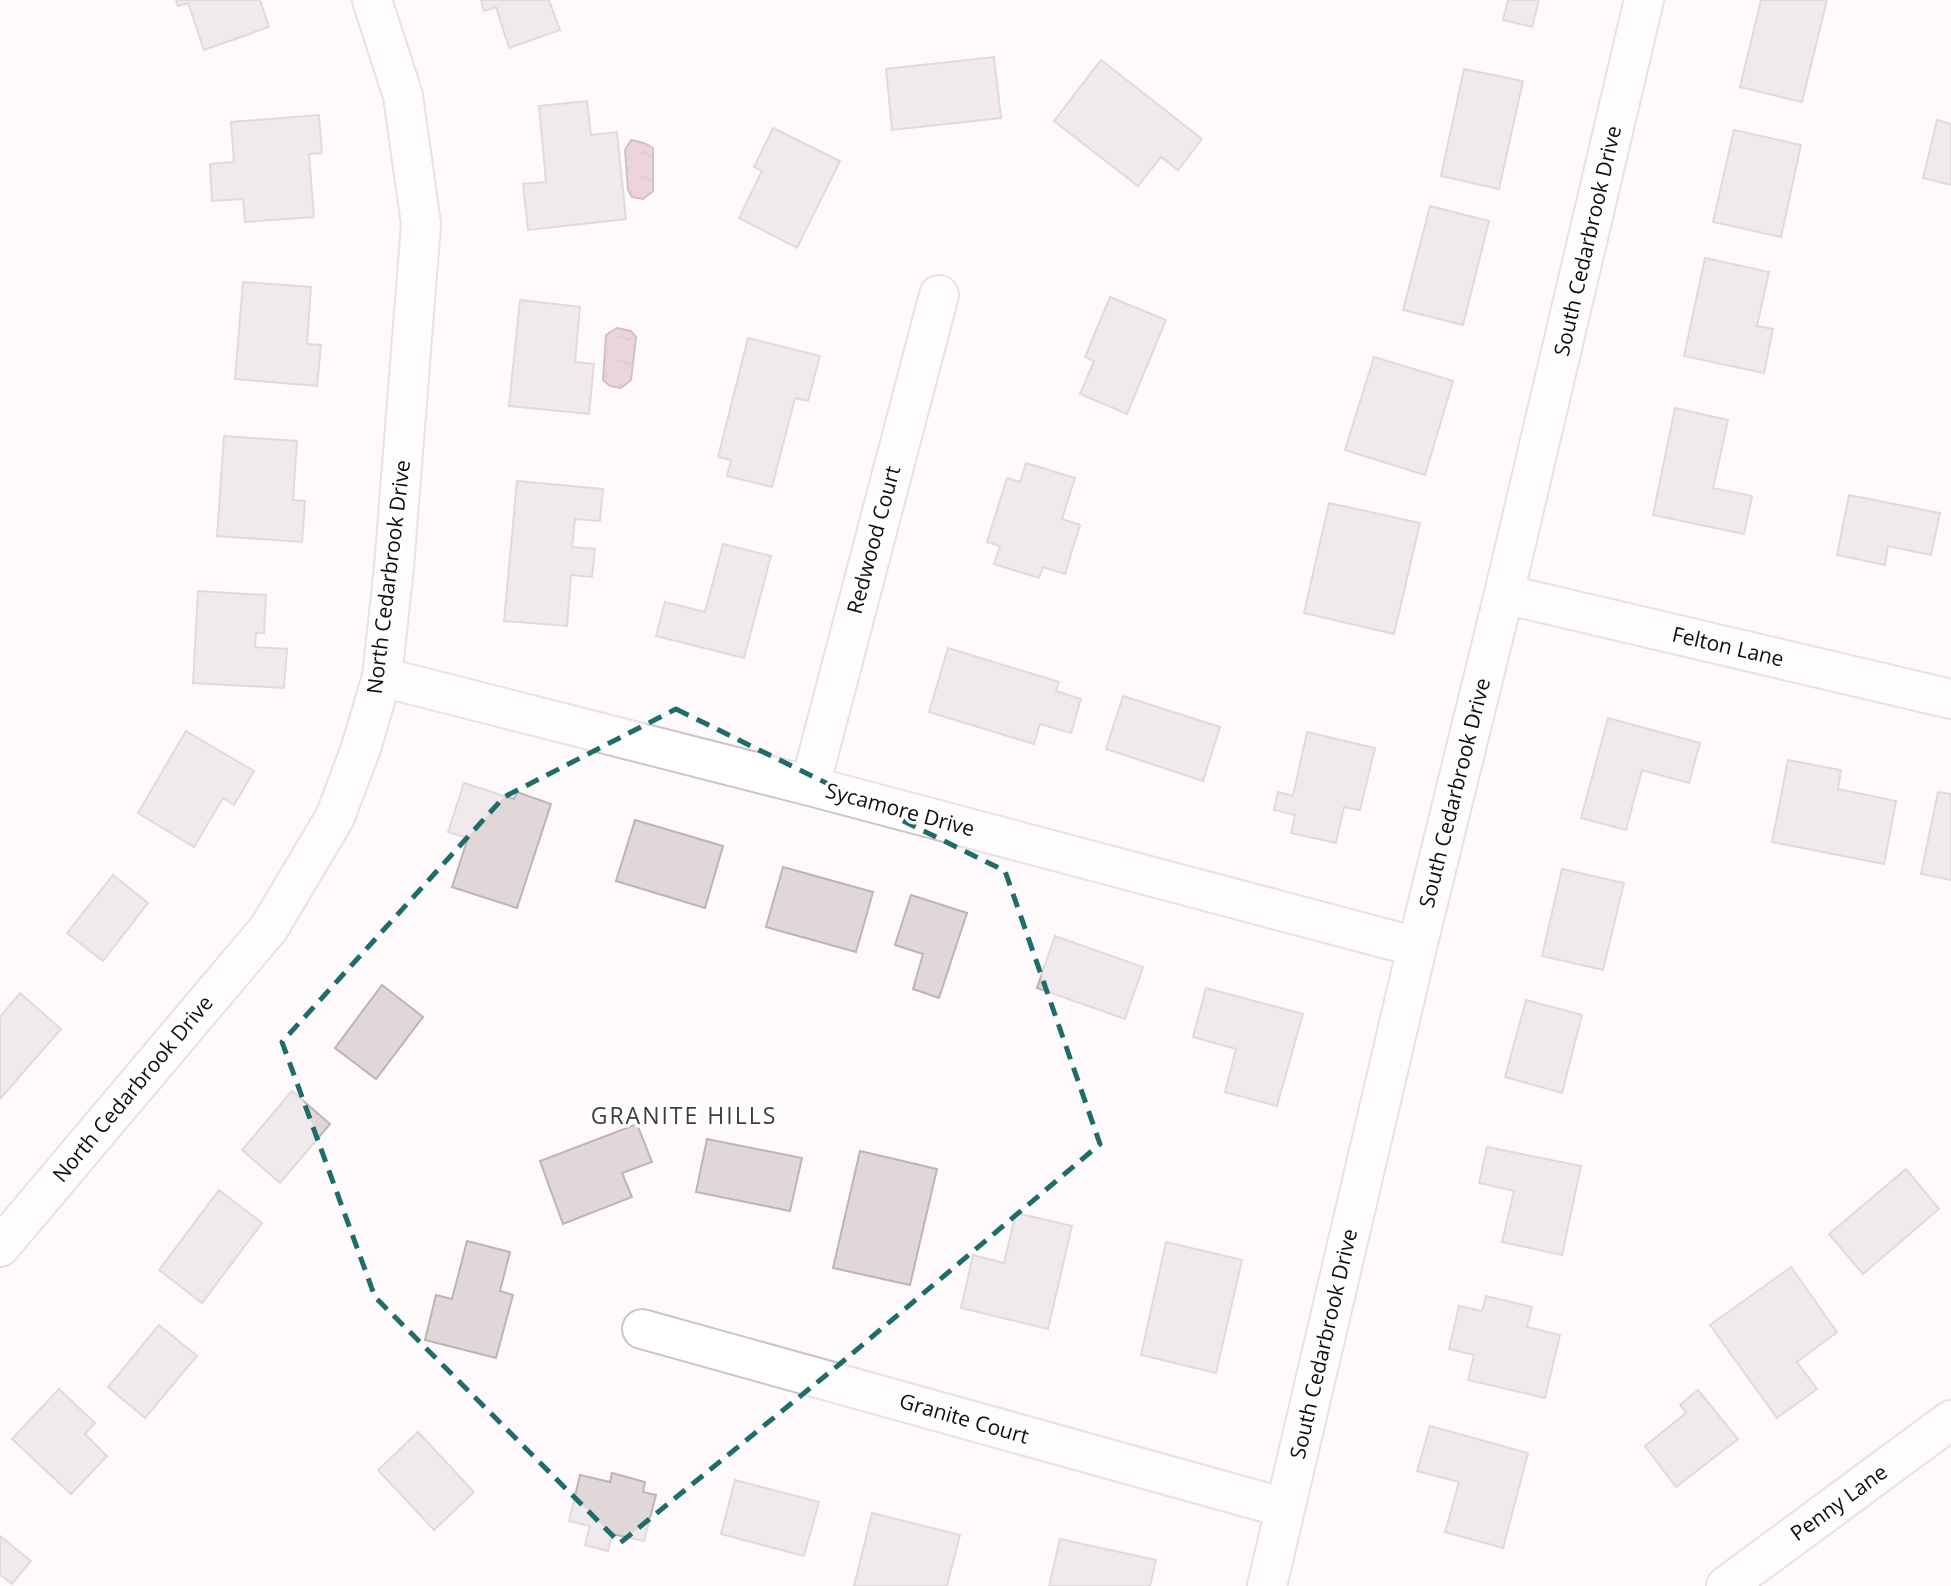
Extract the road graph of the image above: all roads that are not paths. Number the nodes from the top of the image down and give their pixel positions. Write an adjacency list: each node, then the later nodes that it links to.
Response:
1 (372, 0): 5 (street, North Cedarbrook Drive)
2 (1644, 0): 4 (street, South Cedarbrook Drive)
3 (939, 295): 7 (street, Redwood Court)
4 (1504, 594): 6 (street, Felton Lane); 8 (street, South Cedarbrook Drive)
5 (382, 677): 7 (street, Sycamore Drive); 9 (street, North Cedarbrook Drive)
6 (1951, 699)
7 (810, 786): 8 (street, Sycamore Drive)
8 (1416, 947): 12 (street, South Cedarbrook Drive)
9 (0, 1247)
10 (642, 1329): 12 (street, Granite Court)
11 (1951, 1420): 14 (street, Penny Lane)
12 (1285, 1508): 13 (street, South Cedarbrook Drive)
13 (1267, 1586)
14 (1726, 1586)

